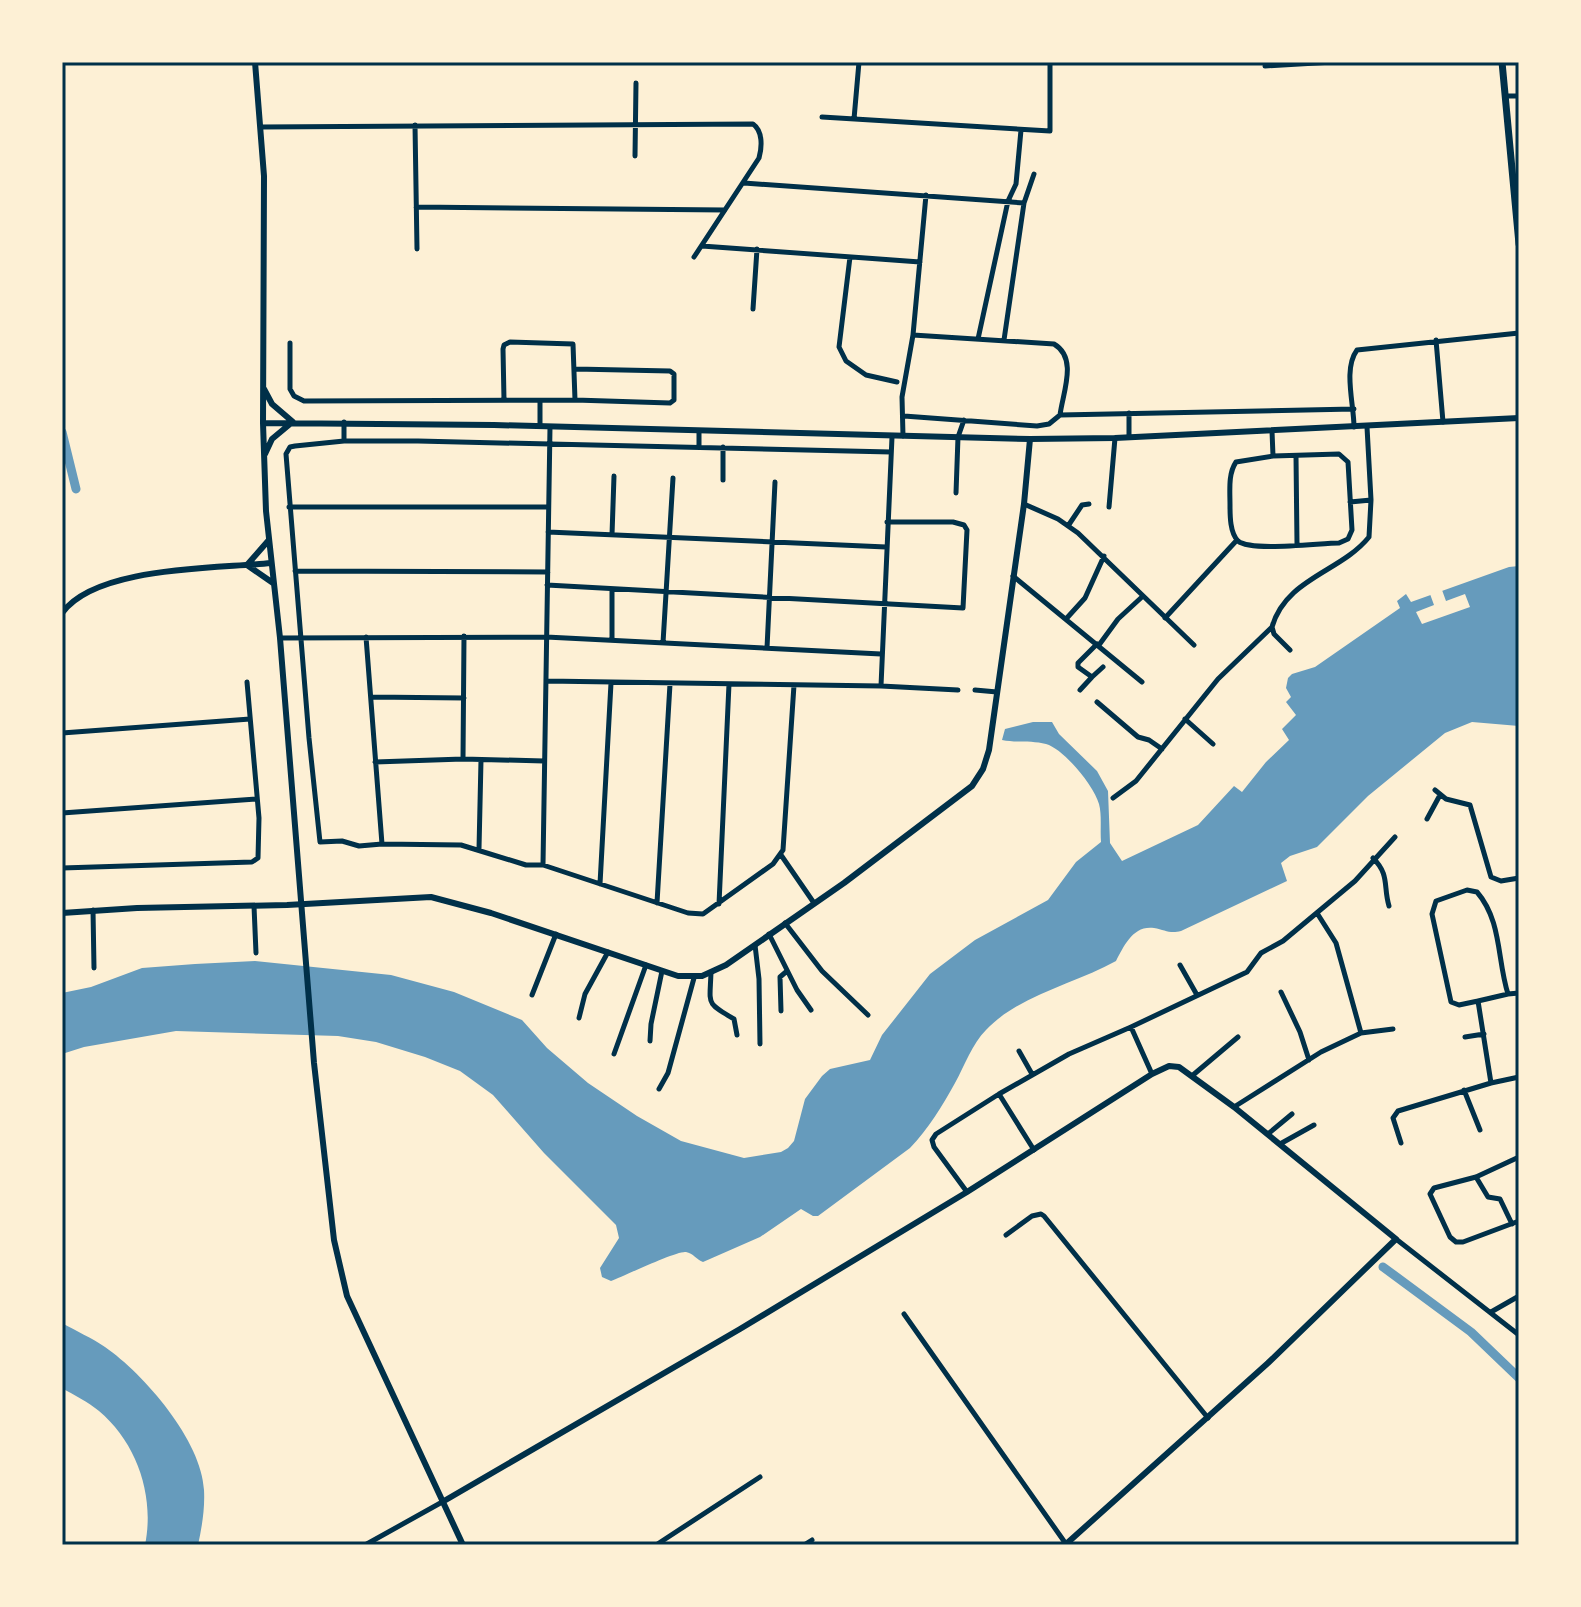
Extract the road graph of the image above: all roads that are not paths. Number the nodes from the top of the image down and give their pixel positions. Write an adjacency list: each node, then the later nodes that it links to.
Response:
1 (255, 62): 15 (street)
2 (859, 62): 12 (street)
3 (1050, 62): 16 (street)
4 (1325, 62): 5 (street); 7 (street)
5 (1333, 62)
6 (1502, 62): 9 (main road)
7 (1265, 66)
8 (636, 83): 13 (street)
9 (1505, 96): 10 (street); 25 (main road)
10 (1519, 96)
11 (822, 117): 12 (street)
12 (854, 119): 16 (street)
13 (636, 123): 14 (street); 17 (street); 19 (street)
14 (415, 125): 15 (street); 23 (street)
15 (261, 127): 41 (street)
16 (1021, 130): 21 (street)
17 (635, 156)
18 (1034, 174): 22 (street)
19 (744, 183): 20 (street); 24 (street)
20 (926, 195): 21 (street); 31 (street)
21 (1008, 201): 22 (street); 35 (street)
22 (1024, 203): 36 (street)
23 (416, 207): 24 (street); 27 (street)
24 (725, 210): 26 (street)
25 (1519, 244)
26 (702, 246): 28 (street); 29 (street)
27 (417, 249)
28 (757, 249): 30 (street); 32 (street)
29 (694, 257)
30 (850, 257): 31 (street); 40 (street)
31 (920, 262): 34 (street)
32 (753, 309)
33 (1519, 333): 37 (street)
34 (913, 335): 35 (street); 49 (street)
35 (978, 339): 36 (street)
36 (1004, 340): 47 (street)
37 (1436, 340): 45 (street); 54 (street)
38 (290, 343): 42 (street)
39 (575, 369): 42 (street); 43 (street); 43 (street)
40 (897, 382)
41 (263, 387): 50 (street); 52 (street)
42 (504, 400): 44 (street)
43 (575, 400): 44 (street)
44 (540, 401): 55 (street)
45 (1354, 409): 46 (street); 57 (street)
46 (1129, 413): 47 (street); 64 (street)
47 (1060, 415): 53 (street)
48 (1519, 418): 54 (street)
49 (904, 420): 53 (street); 61 (street)
50 (293, 422): 51 (street); 52 (street); 74 (street)
51 (344, 422): 55 (street); 67 (street)
52 (263, 423): 74 (street)
53 (963, 423): 62 (street)
54 (1443, 423): 58 (street)
55 (540, 426): 56 (street)
56 (550, 427): 59 (street); 68 (street)
57 (1354, 427): 58 (street); 60 (street)
58 (1367, 427): 80 (street)
59 (699, 431): 63 (street); 69 (street)
60 (1272, 431): 64 (street); 72 (street)
61 (903, 434): 62 (street); 63 (street)
62 (959, 435): 66 (street); 79 (street)
63 (892, 437): 71 (street)
64 (1129, 437): 65 (street)
65 (1115, 438): 66 (street); 86 (street)
66 (1030, 439): 82 (street)
67 (344, 441): 68 (street); 84 (street)
68 (550, 442): 69 (street); 85 (street)
69 (699, 447): 70 (street)
70 (723, 447): 71 (street); 77 (street)
71 (891, 452): 87 (street)
72 (1273, 456): 73 (street); 94 (street)
73 (1296, 456): 81 (street); 95 (street)
74 (263, 457): 92 (street)
75 (614, 476): 90 (street)
76 (673, 478): 91 (street)
77 (723, 480)
78 (775, 482): 93 (street)
79 (956, 493)
80 (1371, 500): 81 (street); 113 (street)
81 (1350, 502): 95 (street)
82 (1024, 504): 88 (street); 102 (street)
83 (1089, 504): 88 (street)
84 (289, 507): 85 (street); 100 (street)
85 (548, 507): 89 (street)
86 (1109, 507)
87 (887, 522): 96 (street); 109 (street)
88 (1068, 526): 97 (street)
89 (548, 532): 90 (street); 101 (street)
90 (612, 535): 91 (street)
91 (669, 537): 93 (street); 106 (street)
92 (269, 540): 98 (street); 99 (street)
93 (773, 540): 96 (street); 108 (street)
94 (1237, 540): 95 (street); 111 (street)
95 (1297, 544)
96 (886, 547): 109 (street)
97 (1104, 556): 107 (street); 112 (street)
98 (271, 563): 99 (street); 103 (street)
99 (247, 565): 103 (street); 110 (street)
100 (295, 571): 101 (street); 114 (street)
101 (548, 572): 104 (street)
102 (1013, 576): 112 (street); 139 (street)
103 (273, 583): 118 (street)
104 (547, 585): 105 (street); 117 (street)
105 (612, 589): 106 (street); 119 (street)
106 (665, 592): 108 (street); 120 (street)
107 (1143, 596): 111 (street); 121 (street)
108 (770, 597): 109 (street); 123 (street)
109 (883, 605): 125 (street)
110 (62, 613)
111 (1165, 618): 122 (street)
112 (1066, 619): 121 (street)
113 (1272, 627): 124 (street); 144 (street)
114 (302, 636): 116 (street); 118 (street); 159 (street)
115 (464, 636): 116 (street); 117 (street); 141 (street)
116 (366, 637): 140 (street)
117 (546, 637): 119 (street); 128 (street)
118 (280, 638): 239 (street)
119 (612, 640): 120 (street)
120 (663, 643): 123 (street)
121 (1098, 645): 127 (street); 130 (street)
122 (1194, 645)
123 (767, 648): 125 (street)
124 (1290, 650)
125 (881, 654): 135 (street)
126 (1103, 667): 127 (street)
127 (1092, 677): 138 (street)
128 (546, 681): 131 (street); 150 (street)
129 (247, 682): 143 (street)
130 (1142, 682)
131 (611, 683): 132 (street); 166 (street)
132 (670, 684): 133 (street); 167 (street)
133 (729, 684): 134 (street); 169 (street)
134 (794, 685): 135 (street); 161 (street)
135 (881, 686): 136 (street)
136 (958, 690)
137 (975, 690): 139 (street)
138 (1080, 690)
139 (998, 692): 168 (street)
140 (371, 697): 141 (street); 151 (street)
141 (464, 698): 148 (street)
142 (1097, 702): 147 (street)
143 (250, 719): 145 (street); 155 (street)
144 (1185, 719): 146 (street); 147 (street)
145 (62, 733)
146 (1213, 744)
147 (1162, 749): 154 (street)
148 (463, 759): 149 (street); 151 (street)
149 (481, 760): 150 (street); 160 (street)
150 (544, 761): 163 (street)
151 (375, 762): 159 (street)
152 (1435, 790): 153 (street)
153 (1440, 795): 157 (street); 165 (street)
154 (1113, 798)
155 (257, 799): 156 (street); 164 (street)
156 (62, 813)
157 (1427, 819)
158 (1395, 837): 162 (street)
159 (382, 844): 160 (street)
160 (479, 849): 163 (street)
161 (781, 855): 168 (street); 169 (street)
162 (1373, 858): 171 (street); 174 (street)
163 (543, 865): 166 (street)
164 (62, 868)
165 (1519, 878)
166 (600, 884): 167 (street)
167 (657, 903): 169 (street)
168 (814, 903): 175 (street)
169 (719, 905)
170 (254, 906): 172 (street); 176 (street); 180 (street)
171 (1389, 906)
172 (93, 910): 173 (street); 183 (street)
173 (62, 913)
174 (1317, 913): 192 (street); 200 (street)
175 (785, 923): 177 (street); 196 (street)
176 (556, 934): 179 (street); 191 (street)
177 (769, 934): 178 (street); 185 (street)
178 (755, 945): 186 (street); 206 (street)
179 (608, 952): 181 (street); 197 (street)
180 (256, 953)
181 (646, 965): 184 (street); 208 (street)
182 (1180, 965): 192 (street)
183 (94, 968)
184 (662, 971): 187 (street); 205 (street)
185 (787, 971): 194 (street); 195 (street)
186 (711, 972): 187 (street); 202 (street)
187 (694, 978): 215 (street)
188 (1281, 992): 209 (street)
189 (1519, 993): 190 (street)
190 (1508, 994): 193 (street); 193 (street)
191 (532, 995)
192 (1197, 995): 198 (street)
193 (1478, 1001): 201 (street)
194 (811, 1010)
195 (781, 1011)
196 (868, 1015)
197 (579, 1018)
198 (1131, 1027): 210 (street); 211 (street)
199 (1393, 1029): 200 (street)
200 (1361, 1033): 209 (street)
201 (1484, 1034): 204 (street); 214 (street)
202 (737, 1035)
203 (1238, 1037): 212 (street)
204 (1465, 1037)
205 (650, 1041)
206 (760, 1044)
207 (1019, 1051): 210 (street)
208 (614, 1054)
209 (1309, 1060): 218 (street)
210 (1032, 1074): 217 (street)
211 (1152, 1074): 212 (street); 225 (street)
212 (1193, 1075): 218 (street)
213 (1519, 1077): 214 (street)
214 (1491, 1083): 216 (street)
215 (659, 1089)
216 (1464, 1090): 221 (street); 223 (street)
217 (999, 1094): 225 (street); 228 (street)
218 (1234, 1107): 222 (street)
219 (1292, 1114): 222 (street)
220 (1314, 1125): 224 (street)
221 (1480, 1130)
222 (1268, 1134): 224 (street)
223 (1401, 1143)
224 (1280, 1144): 232 (street)
225 (1034, 1150): 228 (street)
226 (1519, 1157): 227 (street)
227 (1476, 1177): 230 (street); 230 (street)
228 (967, 1192): 239 (street)
229 (1519, 1221): 230 (street)
230 (1512, 1224)
231 (1006, 1235): 237 (street)
232 (1396, 1239): 234 (street); 237 (street)
233 (1519, 1296): 234 (street)
234 (1491, 1312): 236 (street)
235 (904, 1314): 242 (street)
236 (1519, 1335)
237 (1208, 1418): 242 (street)
238 (760, 1477): 240 (street)
239 (444, 1501): 243 (street); 244 (street)
240 (666, 1538): 245 (street); 246 (street)
241 (812, 1540): 247 (street)
242 (1065, 1544)
243 (365, 1545)
244 (463, 1545)
245 (656, 1545)
246 (671, 1545)
247 (804, 1545)

